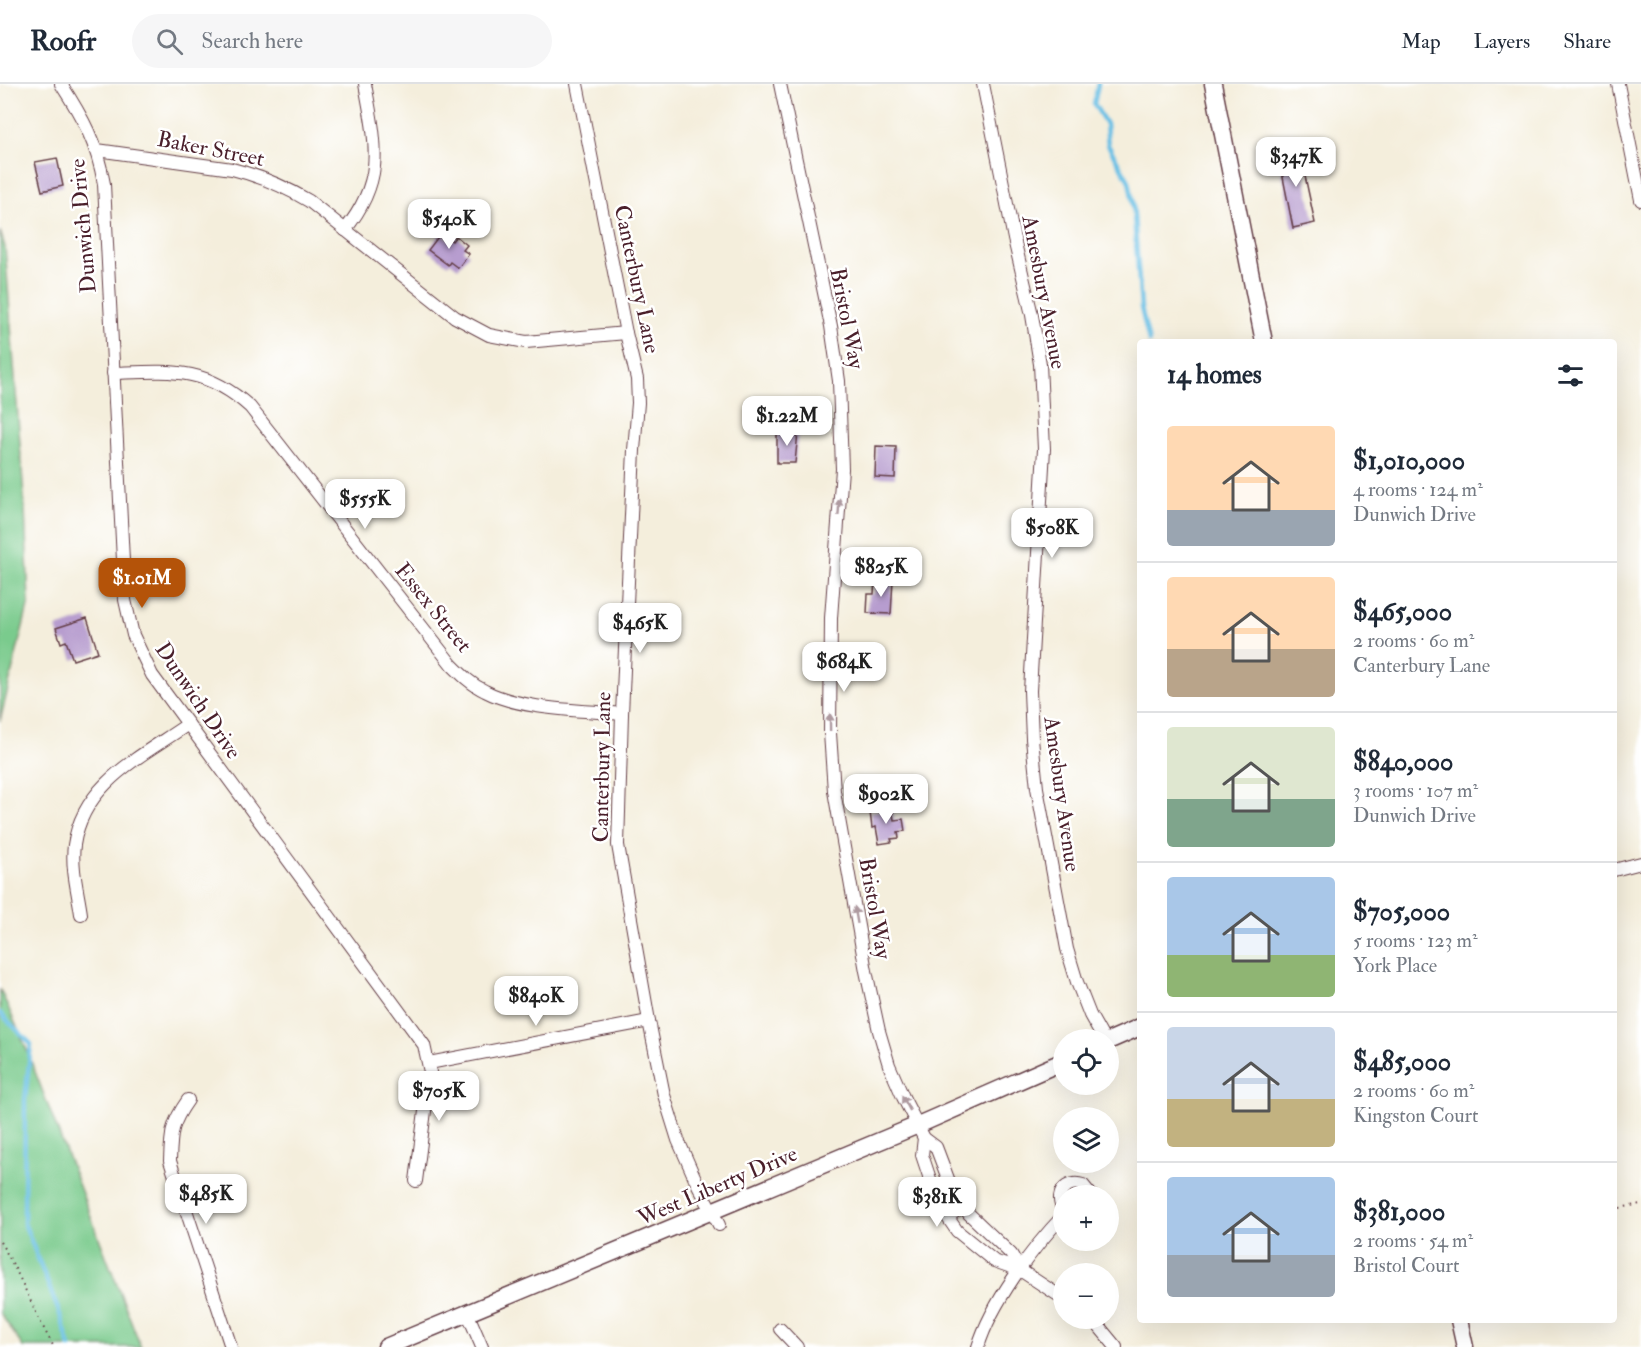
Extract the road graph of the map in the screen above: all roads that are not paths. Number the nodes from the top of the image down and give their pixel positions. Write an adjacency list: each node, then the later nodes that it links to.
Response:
1 (61, 84): 8 (street, Dunwich Drive)
2 (365, 84): 10 (street)
3 (577, 84): 11 (street, Canterbury Lane)
4 (780, 84): 26 (street, Bristol Way, one-way to 4)
5 (983, 84): 20 (street, Amesbury Avenue)
6 (1213, 84): 12 (main road)
7 (1618, 84): 9 (street)
8 (97, 150): 10 (street, Baker Street); 13 (street, Dunwich Drive)
9 (1641, 200)
10 (345, 230): 11 (street, Baker Street)
11 (626, 333): 14 (street, Canterbury Lane)
12 (1263, 339)
13 (113, 373): 14 (street, Essex Street); 15 (street, Dunwich Drive)
14 (622, 714): 19 (street, Canterbury Lane)
15 (188, 724): 18 (street); 23 (street, Dunwich Drive)
16 (1641, 864): 17 (street)
17 (1617, 869)
18 (81, 914)
19 (649, 1021): 23 (street); 33 (street, Canterbury Lane)
20 (1099, 1029)
21 (1137, 1029): 22 (main road)
22 (1119, 1037)
23 (429, 1063): 27 (street)
24 (1053, 1066): 26 (main road, West Liberty Drive)
25 (188, 1100): 44 (street)
26 (921, 1131): 28 (street, Bristol Way); 31 (street); 33 (main road, West Liberty Drive)
27 (416, 1181)
28 (950, 1184): 31 (lane); 32 (street, Bristol Way)
29 (1068, 1185): 30 (street)
30 (1083, 1185)
31 (934, 1191): 34 (street)
32 (965, 1208): 34 (lane); 36 (street, Bristol Way)
33 (715, 1218): 40 (main road, West Liberty Drive)
34 (949, 1220): 37 (street)
35 (1053, 1225): 38 (street)
36 (992, 1236): 37 (lane); 38 (street, Bristol Way)
37 (979, 1250): 38 (street)
38 (1020, 1270): 39 (street); 48 (street)
39 (1053, 1292)
40 (467, 1312): 45 (main road, West Liberty Drive); 46 (street)
41 (1460, 1323): 50 (main road)
42 (780, 1329): 47 (street)
43 (1101, 1329): 49 (street)
44 (231, 1347)
45 (386, 1347)
46 (482, 1347)
47 (797, 1347)
48 (978, 1347)
49 (1116, 1347)
50 (1465, 1347)

